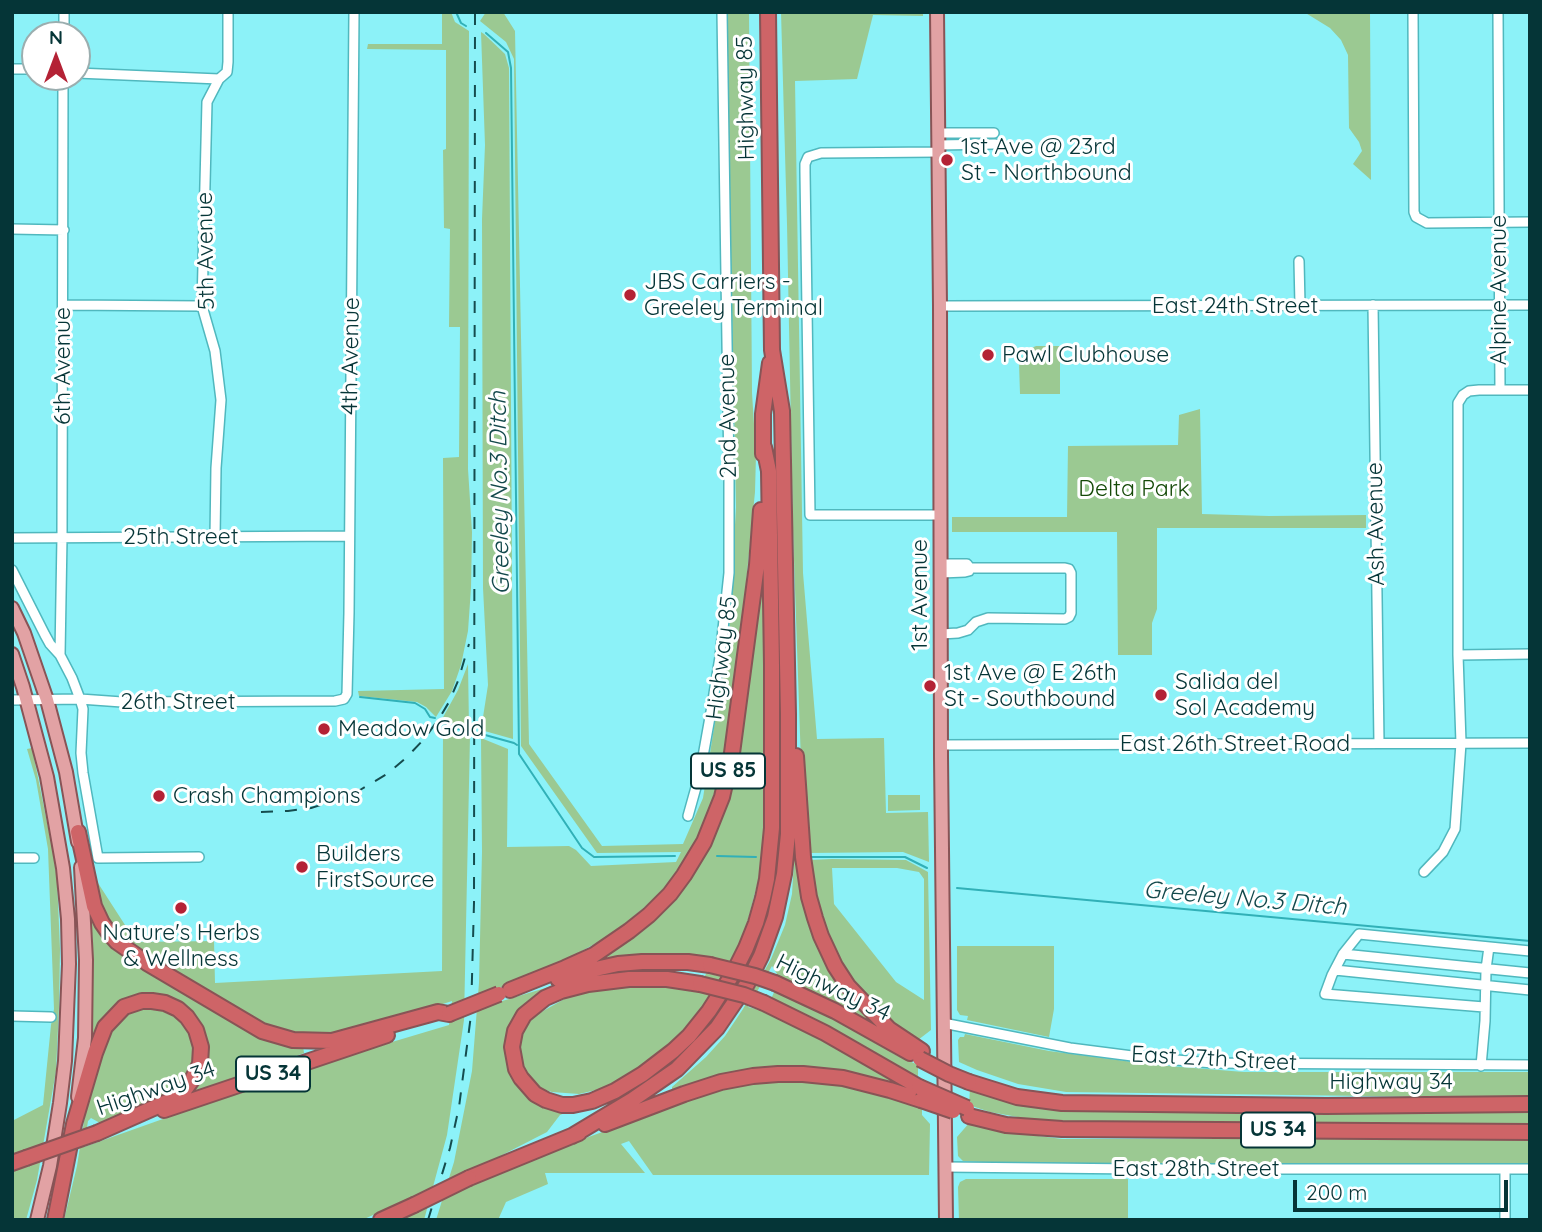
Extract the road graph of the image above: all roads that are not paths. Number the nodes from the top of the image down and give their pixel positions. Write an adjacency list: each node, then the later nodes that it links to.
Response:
1 (228, 12): 9 (street, 5th Avenue)
2 (354, 12): 31 (street, 4th Avenue)
3 (722, 12): 53 (street, 2nd Avenue)
4 (768, 12): 26 (highway, Highway 85 / US 85)
5 (937, 12): 12 (main road, 1st Avenue)
6 (1413, 12): 15 (street)
7 (1498, 12): 15 (street, Alpine Avenue)
8 (91, 74): 9 (street)
9 (219, 79): 24 (street, 5th Avenue)
10 (64, 91): 17 (street, 6th Avenue)
11 (994, 133): 12 (street)
12 (938, 143): 13 (street); 25 (main road, 1st Avenue); 30 (street)
13 (995, 144)
14 (1530, 222): 15 (street)
15 (1499, 223): 22 (street, Alpine Avenue)
16 (12, 229): 17 (street)
17 (64, 230): 19 (street, 6th Avenue)
18 (1299, 261): 20 (street)
19 (63, 305): 24 (street); 32 (street, 6th Avenue)
20 (1300, 305): 21 (street, East 24th Street); 25 (street, East 24th Street)
21 (1373, 305): 22 (street, East 24th Street); 49 (street, Ash Avenue)
22 (1499, 305): 23 (street, East 24th Street); 27 (street, Alpine Avenue)
23 (1530, 305)
24 (202, 306): 33 (street, 5th Avenue)
25 (940, 306): 30 (main road, 1st Avenue)
26 (772, 350): 29 (highway, Highway 85 / US 85); 48 (highway, Highway 85 / US 85)
27 (1500, 390): 28 (street); 42 (street, Alpine Avenue)
28 (1530, 390)
29 (764, 447): 67 (highway, Highway 85 / US 85); 76 (highway, bridge)
30 (940, 515): 35 (main road, 1st Avenue)
31 (349, 536): 33 (street, 25th Street); 44 (street, 4th Avenue)
32 (62, 537): 33 (street, 25th Street); 34 (street, 25th Street); 40 (street, 6th Avenue)
33 (215, 537)
34 (12, 538)
35 (941, 568): 38 (main road, 1st Avenue); 38 (street)
36 (12, 570): 40 (street)
37 (12, 608): 47 (main road)
38 (941, 634): 52 (main road, 1st Avenue)
39 (12, 654): 46 (main road)
40 (60, 654): 43 (street)
41 (1530, 654): 42 (street)
42 (1458, 655): 50 (street, Alpine Avenue)
43 (80, 699): 44 (street, 26th Street); 47 (street, 26th Street); 55 (street)
44 (344, 699)
45 (12, 700): 46 (street, 26th Street)
46 (27, 700): 47 (street, 26th Street); 87 (main road)
47 (47, 700): 54 (main road)
48 (788, 714): 73 (highway); 81 (highway, US 85)
49 (1379, 743): 50 (street, East 26th Street Road); 52 (street, East 26th Street Road)
50 (1461, 743): 51 (street, East 26th Street Road); 58 (street, Alpine Avenue)
51 (1530, 743)
52 (941, 745): 72 (main road, 1st Avenue)
53 (688, 816)
54 (78, 832): 69 (highway); 78 (main road)
55 (200, 857)
56 (12, 858): 57 (street)
57 (34, 858)
58 (1424, 872)
59 (1489, 947): 60 (street); 61 (street); 62 (street)
60 (1530, 951)
61 (1343, 954): 62 (street); 63 (street)
62 (1486, 969): 64 (street); 65 (street)
63 (1335, 970): 65 (street); 68 (street)
64 (1530, 973)
65 (1485, 986): 66 (street); 68 (street)
66 (1530, 990)
67 (505, 992): 69 (highway, Highway 34 / US 34, bridge); 73 (highway, Highway 34 / US 34, bridge)
68 (1484, 1007): 75 (street)
69 (449, 1014): 80 (highway, Highway 34 / US 34)
70 (12, 1017): 71 (street)
71 (51, 1017)
72 (943, 1023): 75 (street, East 27th Street); 83 (main road, 1st Avenue)
73 (921, 1055): 77 (highway, Highway 34 / US 34)
74 (1530, 1065): 75 (street, East 27th Street)
75 (1481, 1066)
76 (920, 1094): 79 (highway, US 34, bridge); 81 (highway, US 34)
77 (1530, 1104)
78 (75, 1124): 80 (highway); 88 (highway)
79 (1530, 1132)
80 (97, 1133): 82 (highway, Highway 34 / US 34, bridge)
81 (572, 1136): 86 (highway, US 34, bridge)
82 (19, 1160)
83 (945, 1167): 84 (street, East 28th Street); 91 (main road, 1st Avenue)
84 (1505, 1169): 85 (street, East 28th Street); 92 (street)
85 (1530, 1169)
86 (410, 1206): 89 (highway, US 34); 90 (highway)
87 (37, 1220)
88 (55, 1220)
89 (381, 1220)
90 (392, 1220)
91 (946, 1220)
92 (1505, 1220)

